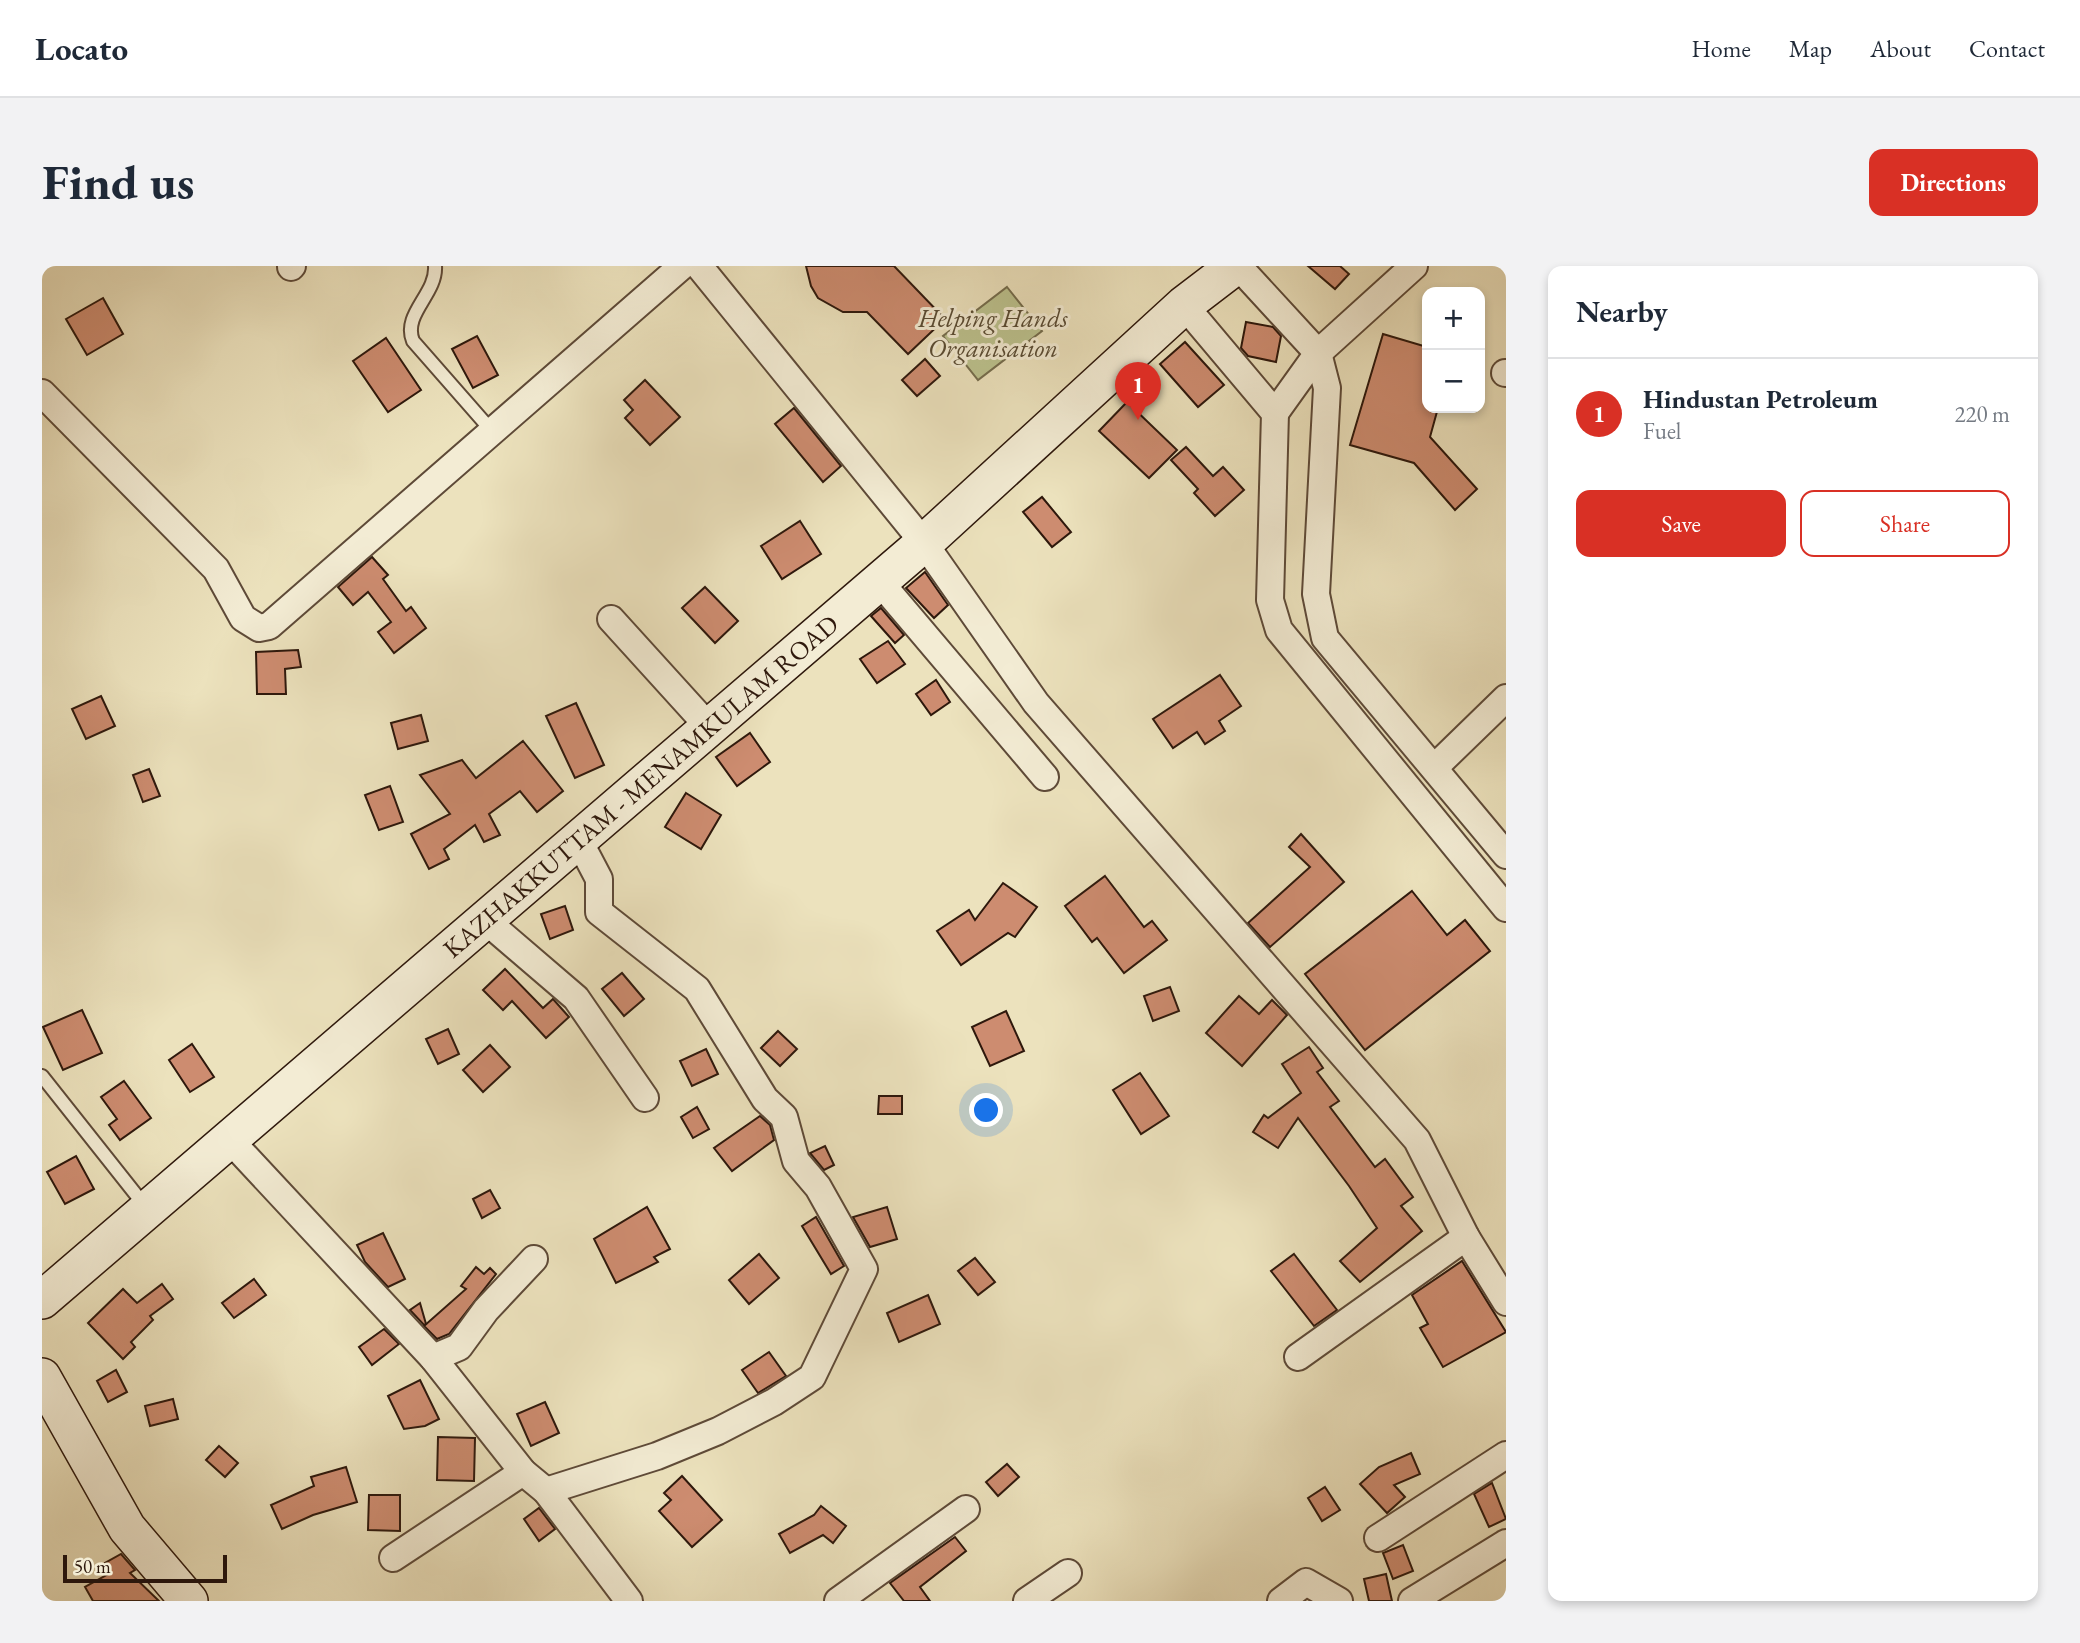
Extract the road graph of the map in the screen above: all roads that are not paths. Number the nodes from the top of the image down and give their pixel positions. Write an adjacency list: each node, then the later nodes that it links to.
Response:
1 (435, 266): 10 (lane)
2 (682, 266): 10 (street)
3 (699, 266): 11 (street)
4 (1237, 266): 6 (main road, KAZHAKKUTTAM - MENAMKULAM ROAD); 7 (street)
5 (1414, 266): 7 (street)
6 (1184, 305): 9 (street); 11 (main road, KAZHAKKUTTAM - MENAMKULAM ROAD)
7 (1318, 353): 9 (street); 16 (street)
8 (42, 393): 10 (street)
9 (1275, 413): 20 (street)
10 (491, 430)
11 (924, 543): 12 (main road, KAZHAKKUTTAM - MENAMKULAM ROAD); 28 (street)
12 (879, 582): 15 (main road, KAZHAKKUTTAM - MENAMKULAM ROAD); 17 (street)
13 (611, 619): 15 (street)
14 (1506, 698): 16 (street)
15 (709, 727): 19 (main road, KAZHAKKUTTAM - MENAMKULAM ROAD)
16 (1434, 768): 18 (street)
17 (1045, 777)
18 (1482, 825): 20 (street); 21 (street)
19 (579, 839): 23 (main road, KAZHAKKUTTAM - MENAMKULAM ROAD); 37 (street)
20 (1456, 849): 22 (street)
21 (1506, 855)
22 (1506, 908)
23 (485, 920): 25 (street); 26 (main road, KAZHAKKUTTAM - MENAMKULAM ROAD)
24 (42, 1076): 27 (lane)
25 (645, 1098)
26 (229, 1139): 27 (main road, KAZHAKKUTTAM - MENAMKULAM ROAD); 33 (street)
27 (147, 1209): 30 (main road, KAZHAKKUTTAM - MENAMKULAM ROAD)
28 (1466, 1237): 31 (street); 32 (street)
29 (534, 1259): 33 (street)
30 (42, 1300)
31 (1506, 1302)
32 (1298, 1357)
33 (433, 1359): 36 (street)
34 (42, 1377): 43 (main road)
35 (1506, 1455): 39 (street)
36 (523, 1472): 37 (street); 41 (street)
37 (546, 1490): 44 (street)
38 (965, 1509): 45 (street)
39 (1378, 1538)
40 (1506, 1543): 49 (street)
41 (393, 1558)
42 (1068, 1573): 46 (street)
43 (189, 1601)
44 (629, 1601)
45 (838, 1601)
46 (1027, 1601)
47 (1281, 1601): 48 (street)
48 (1339, 1601)
49 (1412, 1601)

